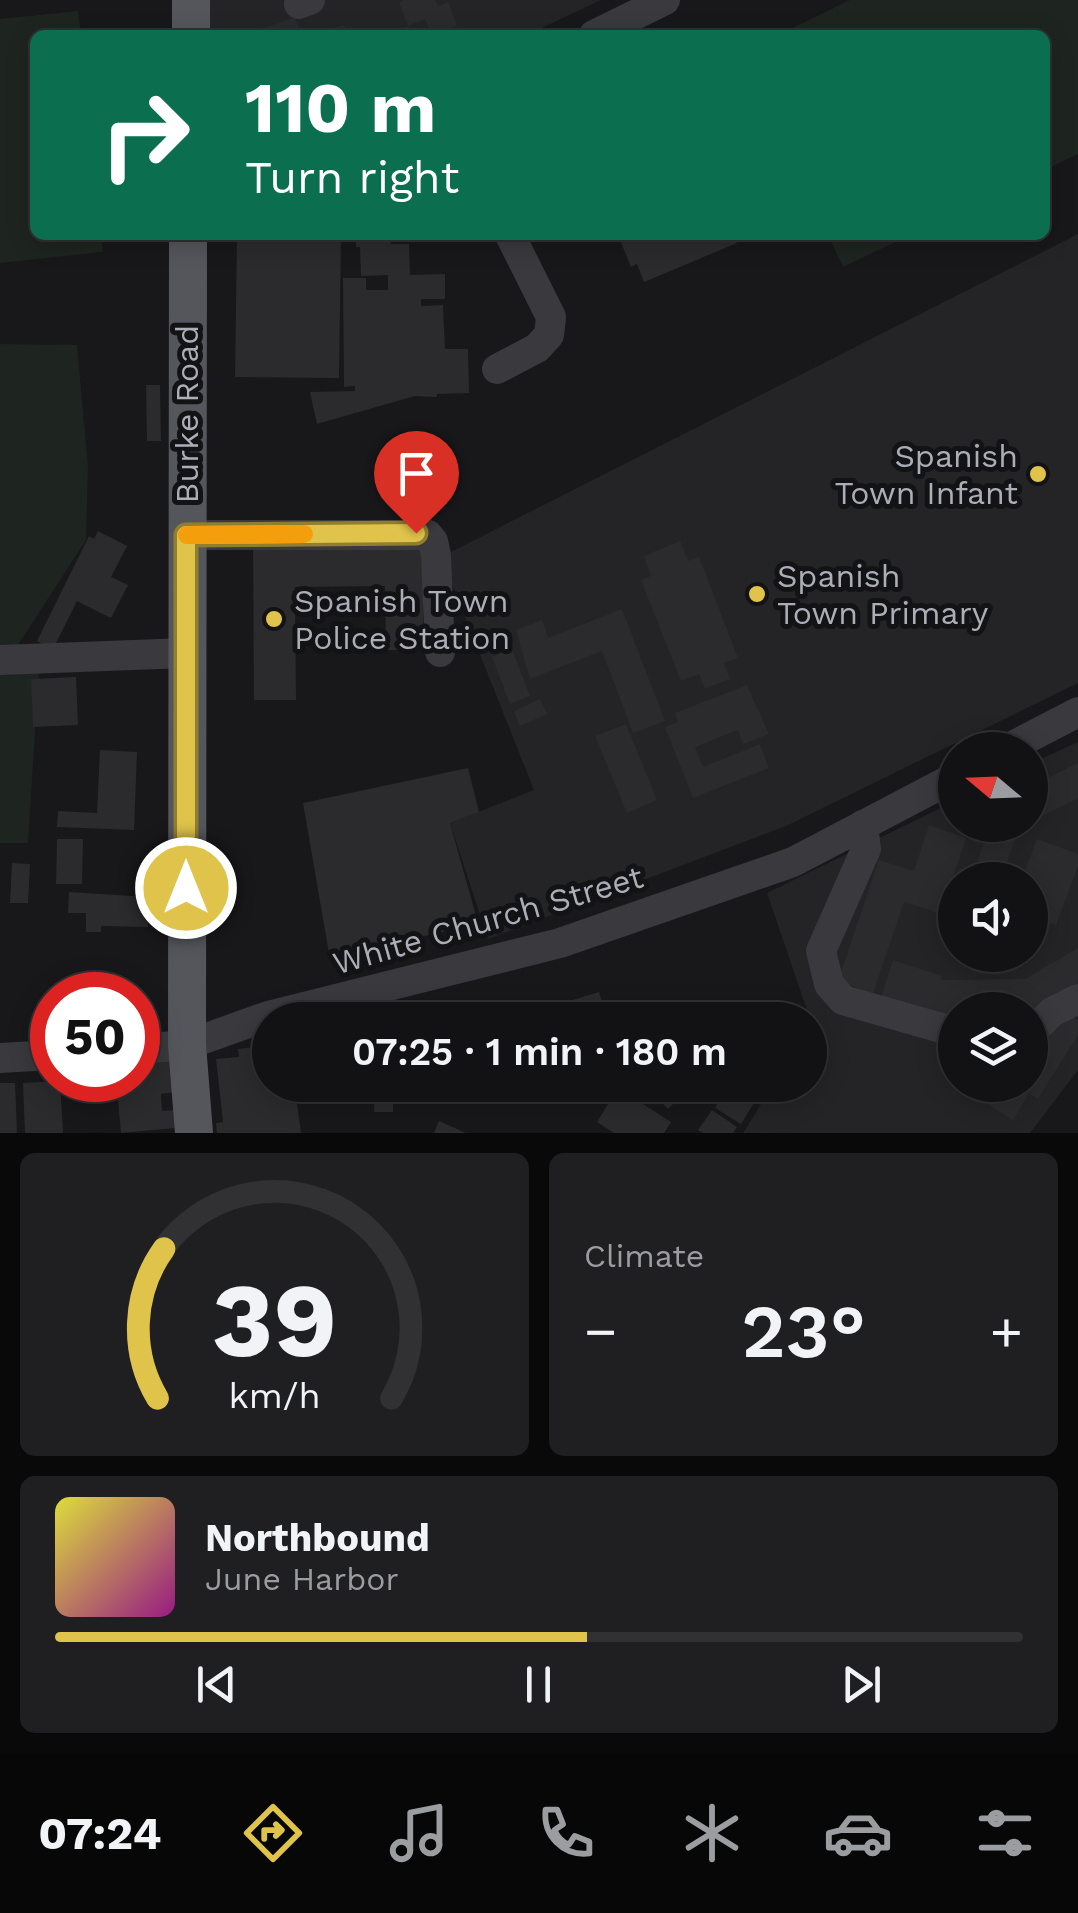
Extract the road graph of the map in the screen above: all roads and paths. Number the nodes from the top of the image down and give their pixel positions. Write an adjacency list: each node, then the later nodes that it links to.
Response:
1 (191, 0): 3 (main road)
2 (664, 0): 4 (street)
3 (190, 30)
4 (604, 30)
5 (188, 240): 8 (main road, Burke Road)
6 (512, 240): 7 (street)
7 (498, 370)
8 (186, 535): 9 (street); 10 (main road, Burke Road)
9 (440, 652)
10 (186, 653): 11 (street); 19 (main road, Burke Road)
11 (0, 660)
12 (1078, 712): 13 (street)
13 (1040, 732)
14 (938, 786): 15 (street, White Church Street)
15 (863, 825): 18 (street); 19 (street, White Church Street)
16 (1078, 999): 17 (street)
17 (1048, 1016)
18 (938, 1027)
19 (187, 1044): 20 (street, White Church Street); 23 (main road, Burke Road)
20 (160, 1046)
21 (30, 1056): 22 (street)
22 (0, 1058)
23 (194, 1133)

